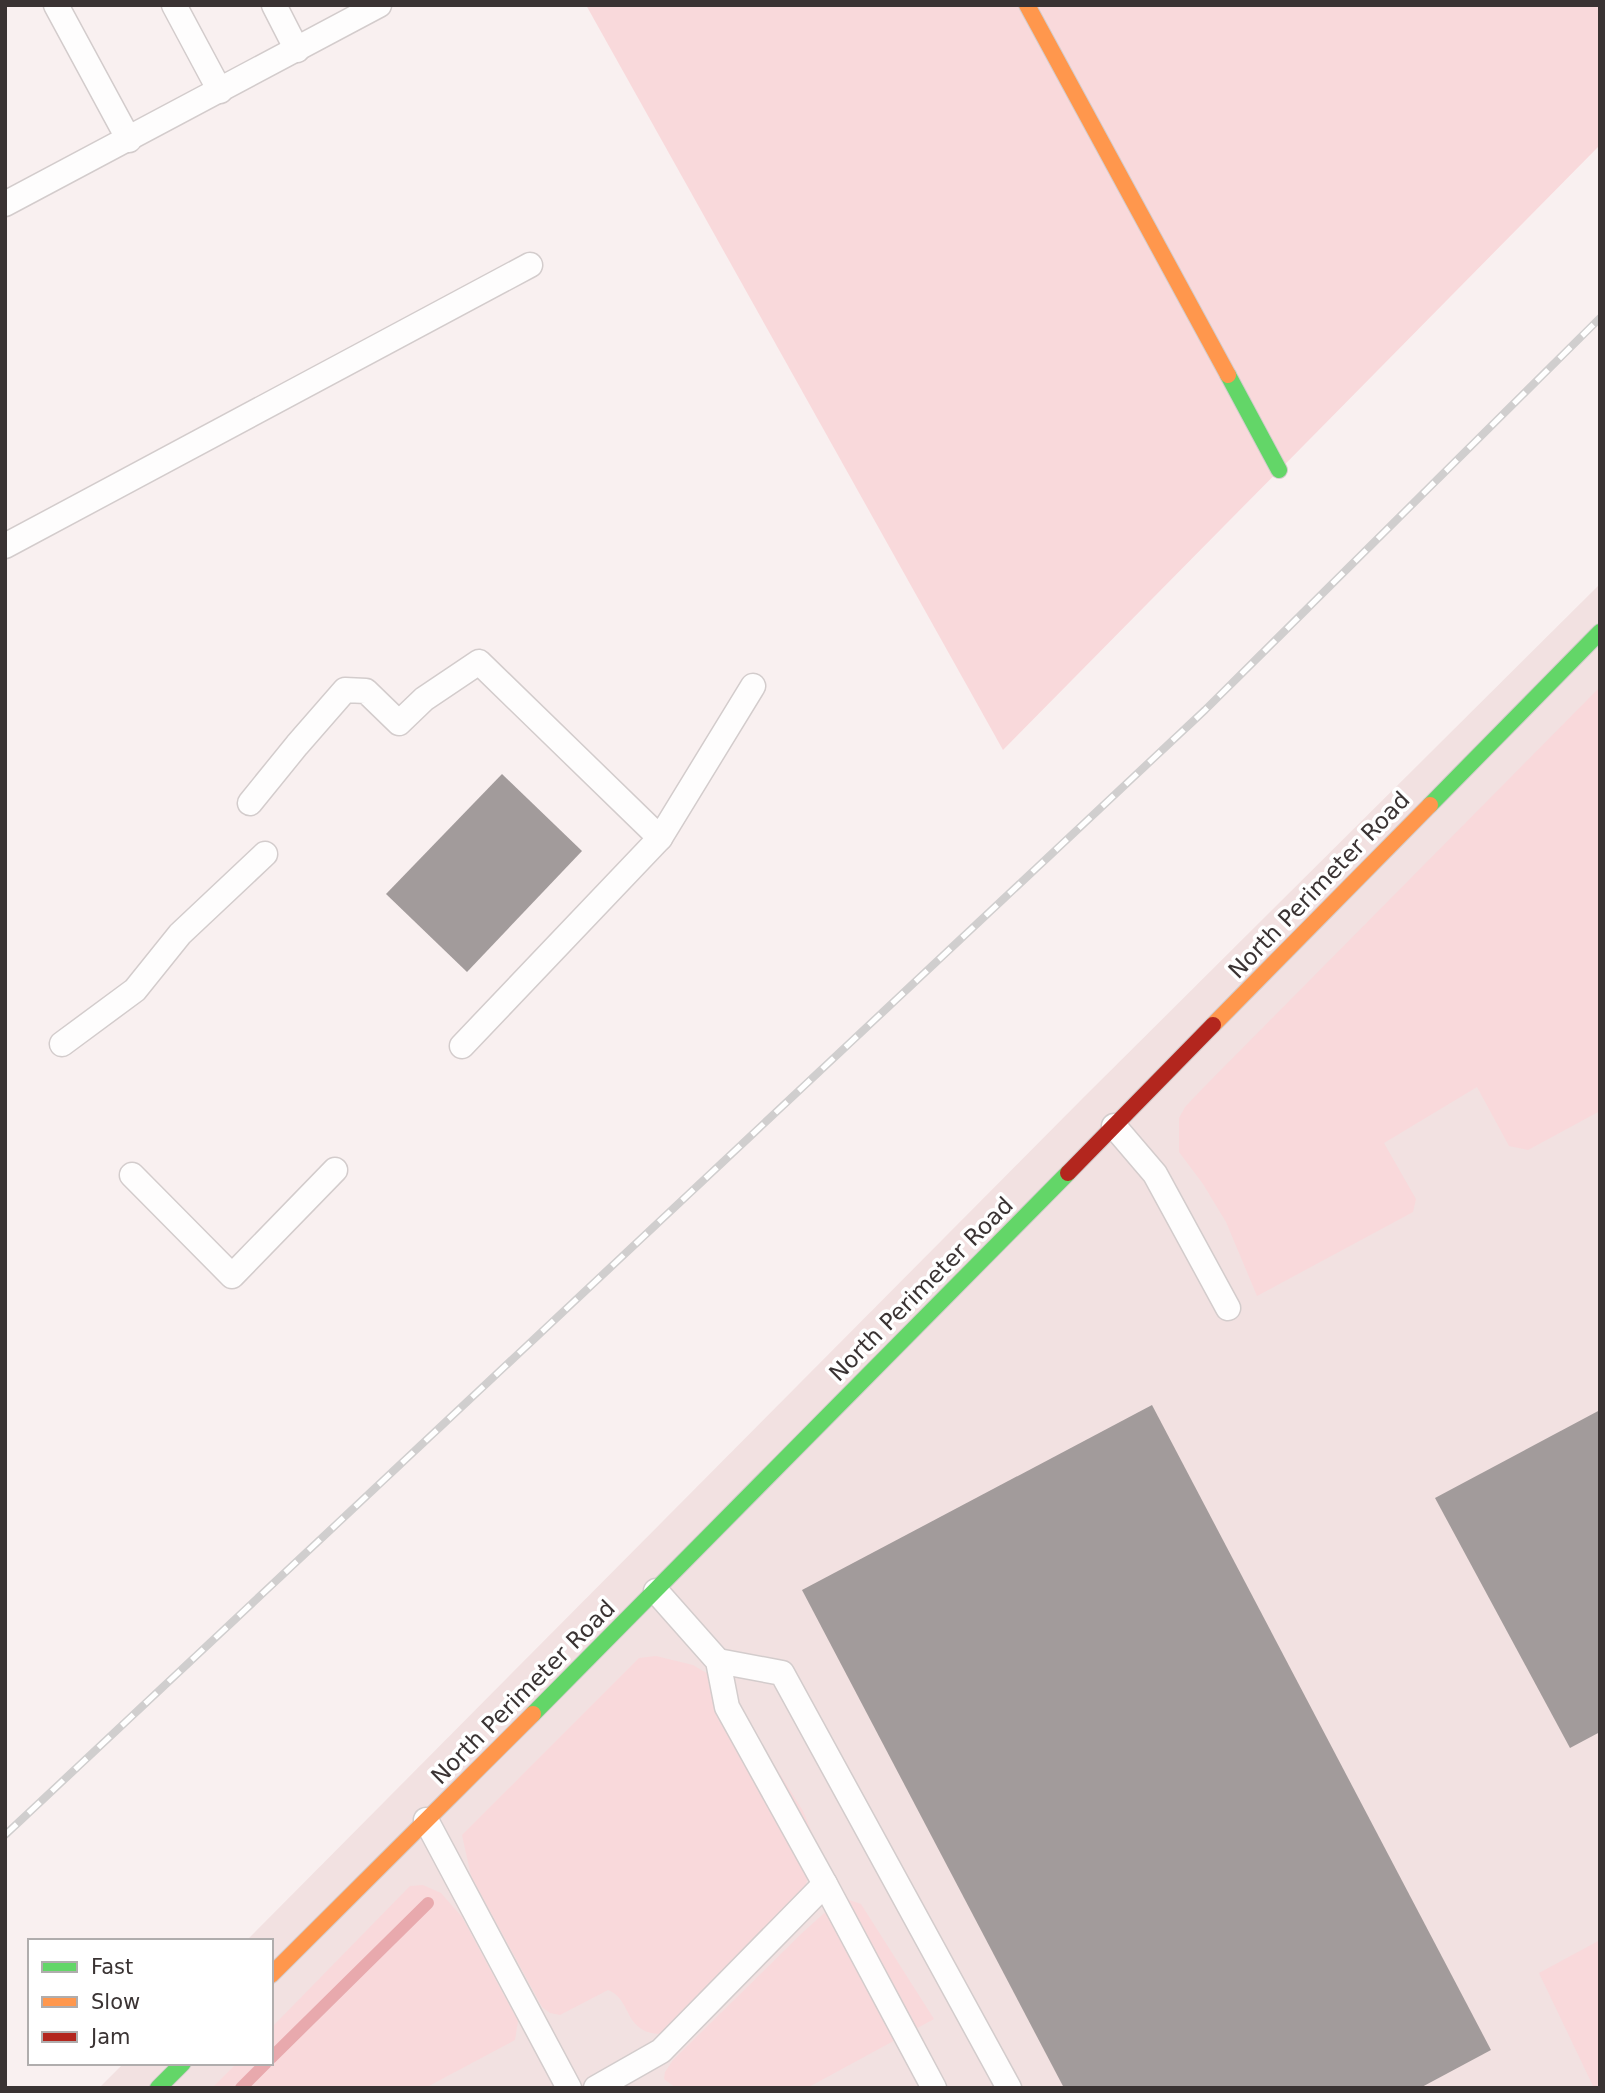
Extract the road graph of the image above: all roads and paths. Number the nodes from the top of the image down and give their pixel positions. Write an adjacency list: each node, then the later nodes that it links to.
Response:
1 (56, 5): 8 (lane)
2 (174, 5): 7 (lane)
3 (274, 5): 6 (lane)
4 (379, 5): 6 (lane)
5 (1027, 5): 11 (street)
6 (297, 50): 7 (lane)
7 (220, 91): 8 (lane)
8 (129, 140): 9 (lane)
9 (5, 204)
10 (530, 265): 12 (lane)
11 (1279, 470)
12 (5, 546)
13 (1600, 632): 20 (street, North Perimeter Road)
14 (753, 686): 16 (lane)
15 (250, 803): 16 (lane)
16 (660, 838): 19 (lane)
17 (265, 854): 18 (lane)
18 (62, 1044)
19 (462, 1046)
20 (1114, 1126): 23 (lane); 24 (street, North Perimeter Road)
21 (335, 1170): 22 (lane)
22 (132, 1175)
23 (1228, 1308)
24 (656, 1591): 25 (lane); 26 (street, North Perimeter Road)
25 (718, 1661): 27 (lane); 34 (lane)
26 (426, 1820): 28 (street, North Perimeter Road); 31 (lane)
27 (825, 1884): 32 (lane); 33 (lane)
28 (273, 1973)
29 (181, 2065): 30 (street)
30 (158, 2088)
31 (569, 2088)
32 (596, 2088)
33 (934, 2088)
34 (1009, 2088)

